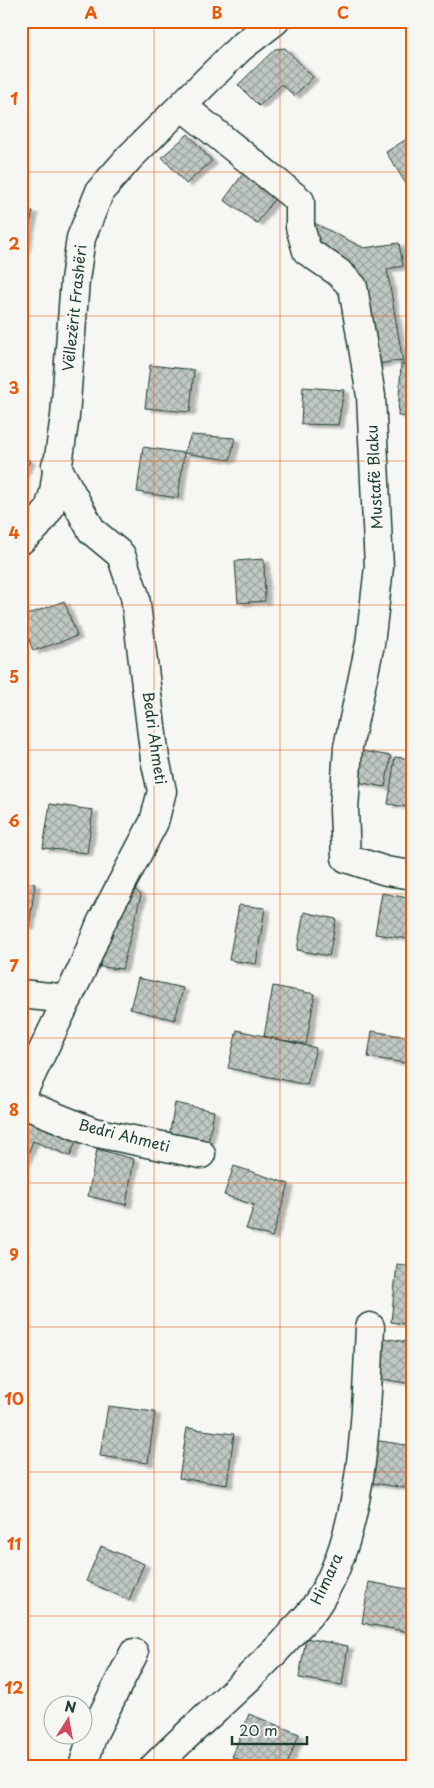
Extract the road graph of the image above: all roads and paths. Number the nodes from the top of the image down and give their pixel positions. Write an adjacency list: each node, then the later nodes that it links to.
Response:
1 (275, 21): 2 (street, Vëllezërit Frashëri)
2 (182, 106): 3 (street, Vëllezërit Frashëri); 5 (street, Mustafë Blaku)
3 (56, 465): 4 (street, Vëllezërit Frashëri); 7 (street, Bedri Ahmeti)
4 (21, 540)
5 (413, 875)
6 (21, 994): 7 (street)
7 (68, 999): 8 (street, Bedri Ahmeti)
8 (21, 1096)
9 (21, 1103): 10 (street, Bedri Ahmeti)
10 (201, 1154)
11 (370, 1327): 14 (street, Himara)
12 (134, 1653): 13 (street)
13 (83, 1767)
14 (154, 1767)

